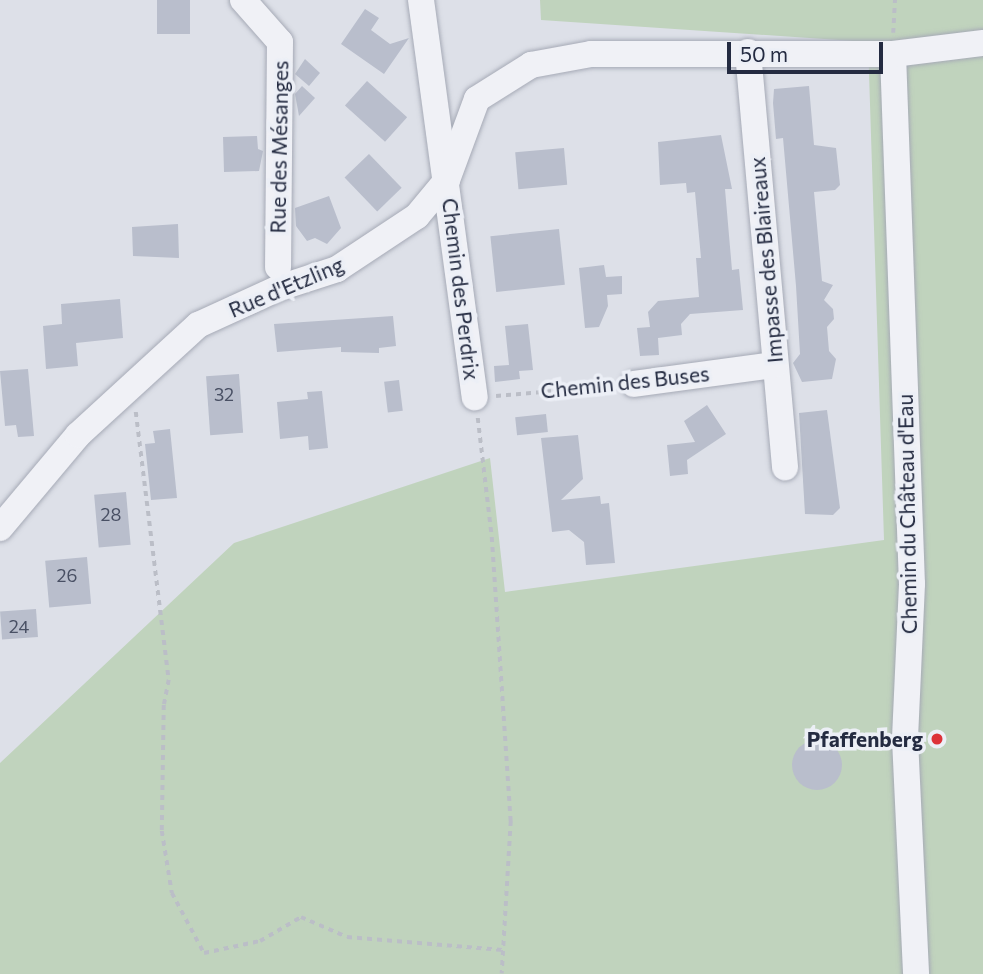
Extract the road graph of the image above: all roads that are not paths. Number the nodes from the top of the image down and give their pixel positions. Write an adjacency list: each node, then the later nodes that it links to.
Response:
1 (243, 0): 7 (street, Rue des Mésanges)
2 (421, 0): 6 (street, Chemin des Perdrix)
3 (983, 43): 5 (street, Rue d'Etzling)
4 (748, 52): 5 (street, Rue d'Etzling); 6 (street, Rue d'Etzling); 8 (street, Impasse des Blaireaux)
5 (893, 54): 13 (street, Chemin du Château d'Eau)
6 (447, 180): 10 (street, Chemin des Perdrix); 12 (street, Rue d'Etzling)
7 (278, 267)
8 (775, 365): 9 (street, Chemin des Buses); 11 (street, Impasse des Blaireaux)
9 (634, 384)
10 (475, 397)
11 (785, 467)
12 (0, 528)
13 (916, 974)

